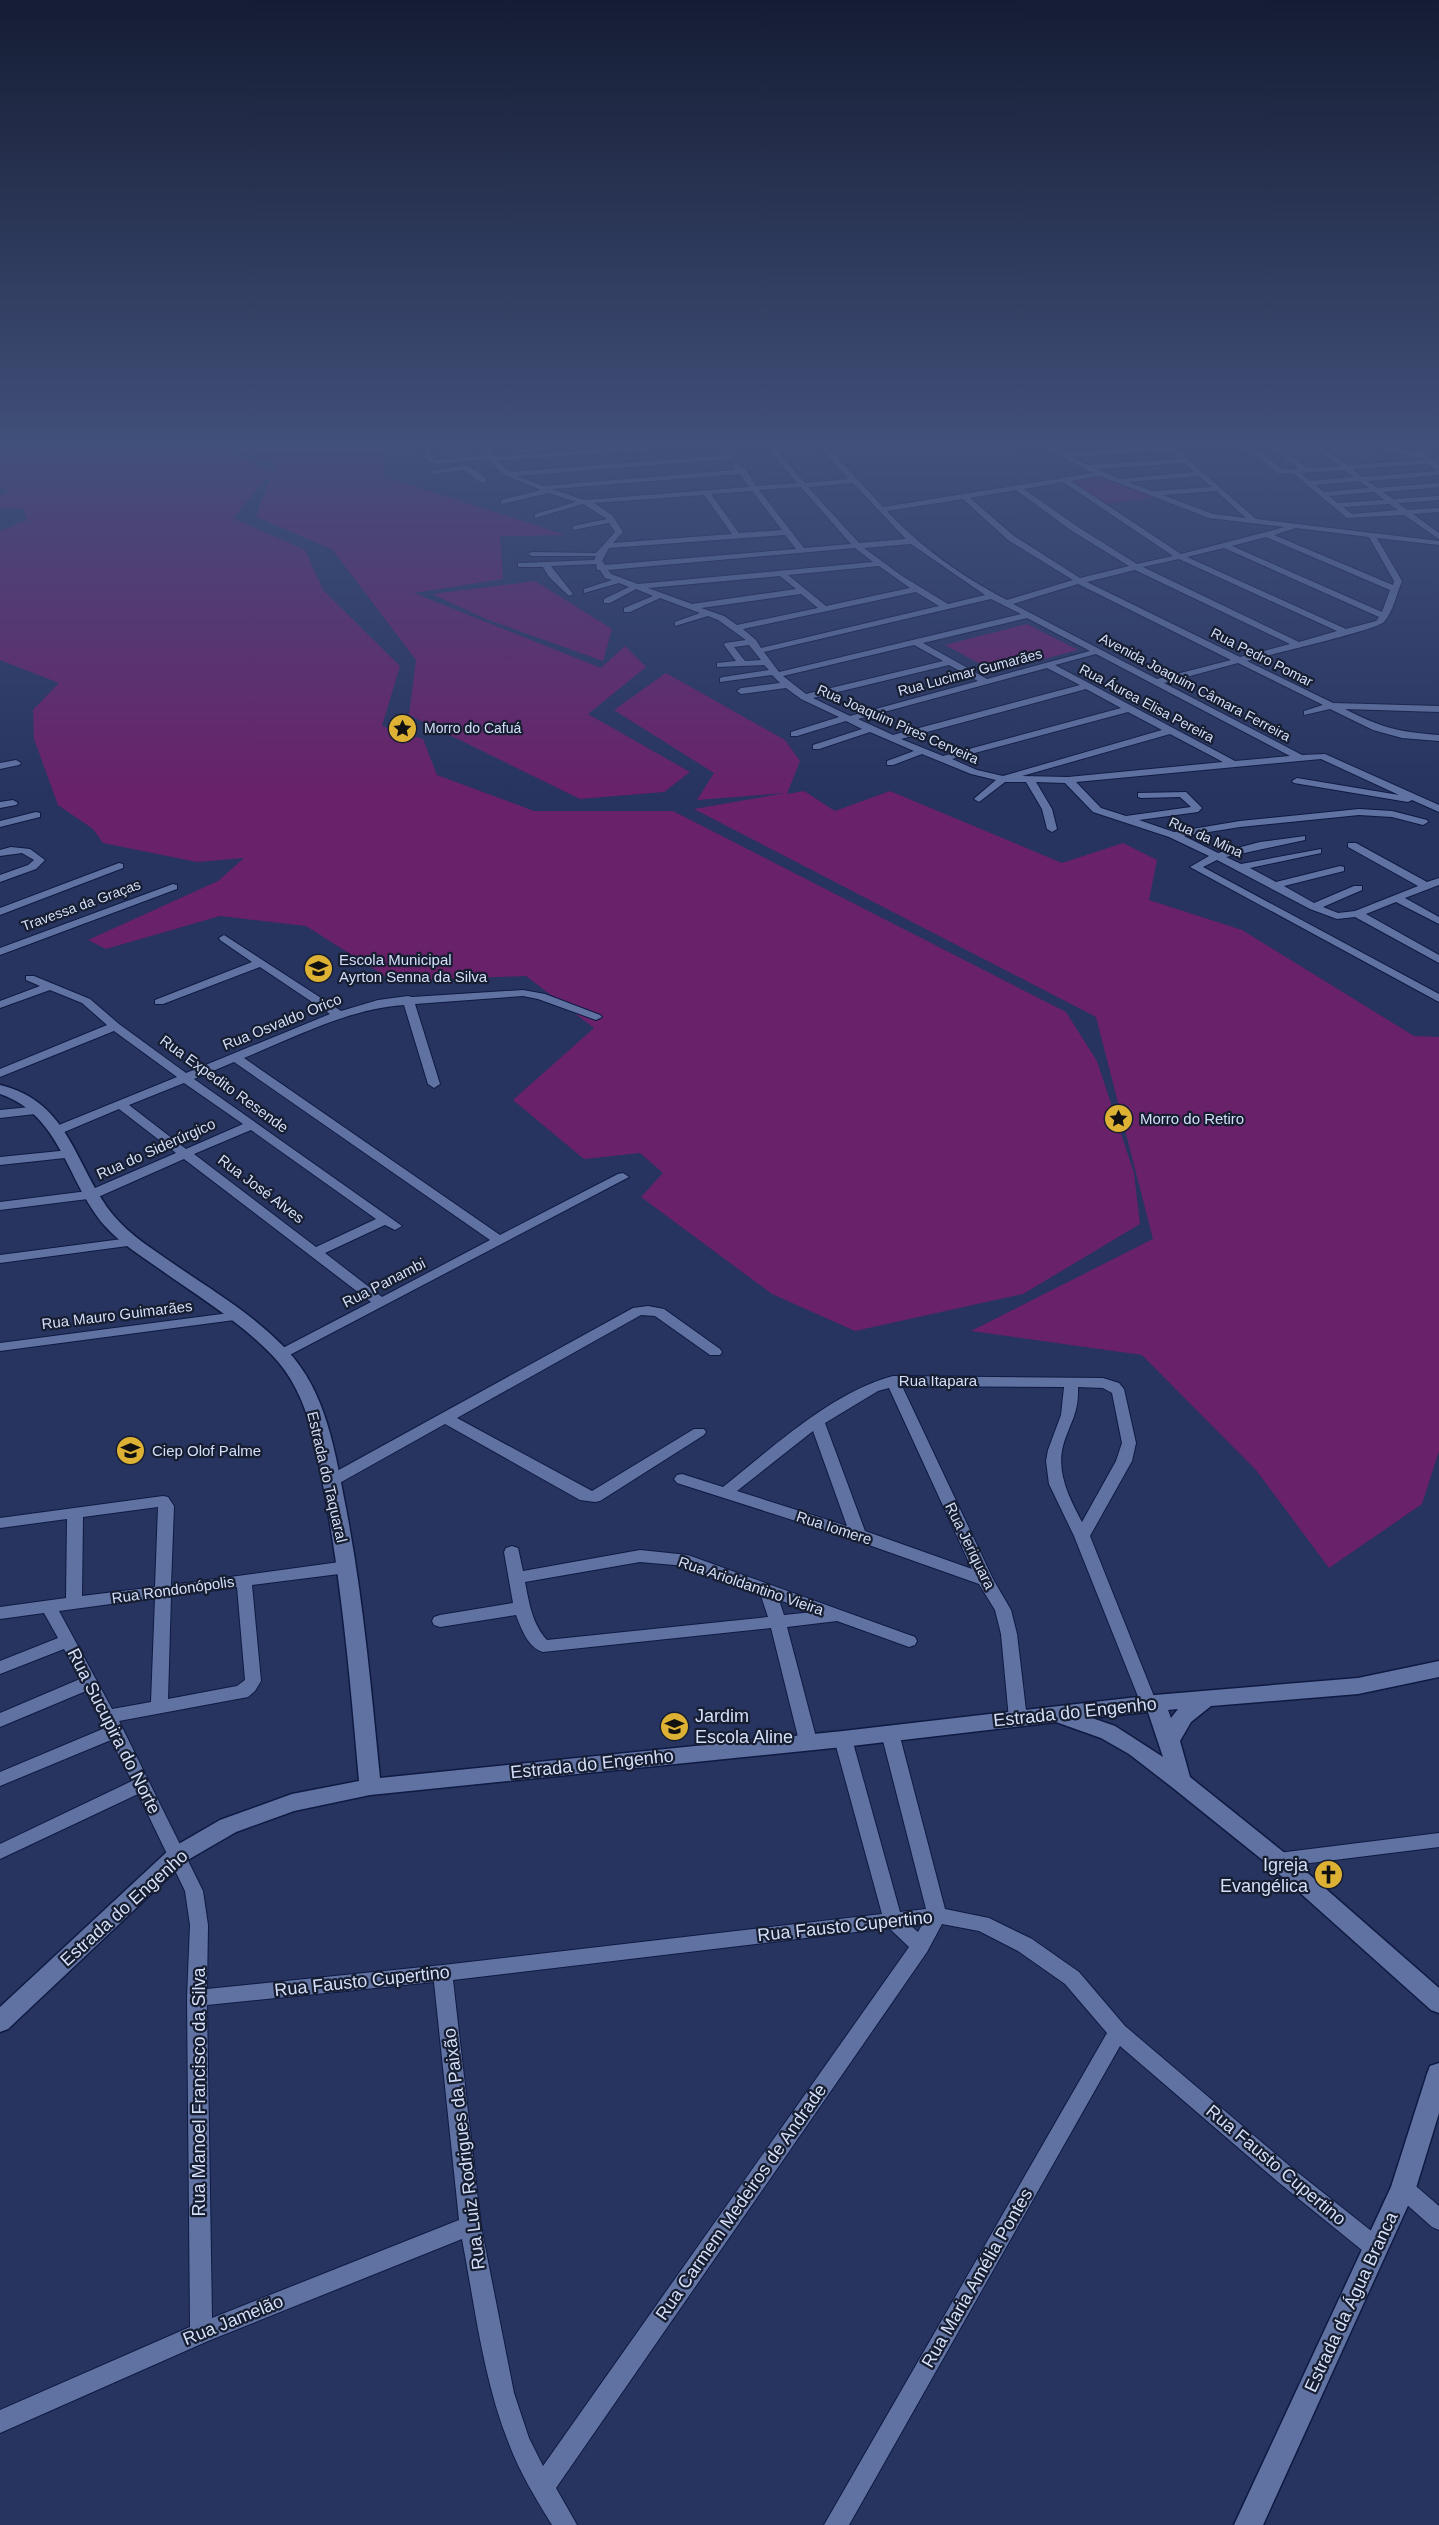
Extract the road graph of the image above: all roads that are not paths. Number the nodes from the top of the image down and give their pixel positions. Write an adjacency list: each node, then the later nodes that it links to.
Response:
1 (588, 560): 12 (street)
2 (621, 560): 12 (street)
3 (875, 560): 14 (street)
4 (940, 560): 27 (street, Avenida Joaquim Câmara Ferreira)
5 (1046, 560): 19 (street, Rua Pedro Pomar)
6 (1124, 560): 16 (street)
7 (1168, 560): 16 (street)
8 (1187, 560): 39 (street)
9 (1257, 560): 36 (street)
10 (1327, 560): 22 (street)
11 (1386, 560): 22 (street)
12 (599, 561): 13 (street); 18 (street, Rua Joaquim Pires Cerveira)
13 (546, 564): 15 (street); 25 (street)
14 (880, 564): 17 (street); 21 (street)
15 (521, 565)
16 (1136, 567): 19 (street); 42 (street)
17 (781, 573): 20 (street); 24 (street)
18 (617, 581): 20 (street, Rua Joaquim Pires Cerveira); 23 (street)
19 (1079, 581): 29 (street); 45 (street, Rua Pedro Pomar)
20 (634, 587): 26 (street, Rua Joaquim Pires Cerveira); 28 (street)
21 (916, 589): 31 (street); 32 (street)
22 (1396, 589): 36 (street)
23 (587, 591)
24 (802, 591): 30 (street); 32 (street)
25 (569, 594)
26 (661, 595): 30 (street, Rua Joaquim Pires Cerveira); 33 (street)
27 (992, 596): 29 (street, Avenida Joaquim Câmara Ferreira); 31 (street)
28 (607, 602)
29 (1006, 603): 35 (street, Avenida Joaquim Câmara Ferreira)
30 (693, 607): 34 (street, Rua Joaquim Pires Cerveira)
31 (947, 607): 43 (street)
32 (825, 609): 38 (street)
33 (627, 610)
34 (709, 613): 37 (street); 38 (street, Rua Joaquim Pires Cerveira)
35 (1028, 615): 41 (street); 44 (street, Avenida Joaquim Câmara Ferreira)
36 (1384, 616): 39 (street)
37 (678, 624)
38 (737, 628): 40 (street, Rua Joaquim Pires Cerveira)
39 (1348, 633): 42 (street)
40 (753, 642): 43 (street, Rua Joaquim Pires Cerveira); 48 (street)
41 (915, 642): 47 (street); 51 (street)
42 (1297, 644): 45 (street)
43 (759, 651): 46 (street, Rua Joaquim Pires Cerveira)
44 (1098, 651): 50 (street, Rua Lucimar Gumarães); 54 (street, Avenida Joaquim Câmara Ferreira)
45 (1237, 659): 54 (street); 59 (street, Rua Pedro Pomar)
46 (765, 662): 48 (street); 51 (street, Rua Joaquim Pires Cerveira)
47 (950, 662): 53 (street); 58 (street)
48 (742, 663): 49 (street)
49 (720, 665)
50 (1048, 665): 53 (street, Rua Lucimar Gumarães); 56 (street, Rua Áurea Elisa Pereira)
51 (776, 674): 52 (street); 55 (street, Rua Joaquim Pires Cerveira)
52 (723, 680)
53 (986, 681): 63 (street, Rua Lucimar Gumarães)
54 (1156, 682): 71 (street, Avenida Joaquim Câmara Ferreira)
55 (785, 684): 57 (street); 58 (street, Rua Joaquim Pires Cerveira)
56 (1088, 686): 60 (street, Rua Áurea Elisa Pereira); 67 (street)
57 (741, 692)
58 (804, 697): 63 (street, Rua Joaquim Pires Cerveira)
59 (1329, 706): 61 (street); 62 (street); 68 (street, Rua Pedro Pomar)
60 (1128, 709): 65 (street, Rua Áurea Elisa Pereira); 72 (street)
61 (1439, 709)
62 (1307, 713)
63 (848, 718): 64 (street, Rua Joaquim Pires Cerveira); 66 (street, Rua Lucimar Gumarães)
64 (870, 729): 67 (street, Rua Joaquim Pires Cerveira); 69 (street)
65 (1169, 731): 75 (street, Rua Áurea Elisa Pereira); 77 (street)
66 (794, 734)
67 (893, 738): 70 (street, Rua Joaquim Pires Cerveira)
68 (1439, 738)
69 (816, 747)
70 (922, 751): 72 (street, Rua Joaquim Pires Cerveira); 74 (street)
71 (1299, 757): 75 (street, Rua Joaquim Pires Cerveira); 83 (street, Avenida Joaquim Câmara Ferreira)
72 (942, 759): 77 (street, Rua Joaquim Pires Cerveira)
73 (16, 763): 76 (street)
74 (890, 763)
75 (1233, 764): 79 (street, Rua Joaquim Pires Cerveira)
76 (0, 766)
77 (1003, 779): 78 (street, Rua Joaquim Pires Cerveira); 82 (street)
78 (1029, 780): 79 (street, Rua Joaquim Pires Cerveira); 91 (street)
79 (1068, 780): 88 (street, Rua da Mina)
80 (1297, 781): 83 (street)
81 (1142, 795): 88 (street)
82 (979, 799)
83 (1417, 799): 86 (street, Avenida Joaquim Câmara Ferreira)
84 (13, 803): 85 (street)
85 (0, 805)
86 (1439, 809)
87 (36, 814): 90 (street)
88 (1124, 819): 92 (street, Rua da Mina)
89 (1423, 822): 92 (street)
90 (0, 824)
91 (1052, 829)
92 (1173, 835): 97 (street, Rua da Mina)
93 (1301, 838): 97 (street)
94 (1352, 845): 103 (street)
95 (1317, 851): 99 (street)
96 (0, 853): 101 (street)
97 (1219, 856): 99 (street, Rua da Mina); 119 (street)
98 (119, 866): 109 (street)
99 (1240, 867): 104 (street, Rua da Mina)
100 (1340, 869): 104 (street)
101 (0, 879)
102 (1438, 882): 103 (street)
103 (1424, 885): 107 (street)
104 (1272, 886): 108 (street, Rua da Mina)
105 (173, 887): 113 (street, Travessa da Graças)
106 (1358, 888): 108 (street)
107 (1399, 899): 110 (street); 111 (street)
108 (1314, 907): 110 (street, Rua da Mina)
109 (0, 912)
110 (1357, 914): 114 (street)
111 (1439, 921)
112 (224, 938): 115 (street)
113 (0, 952)
114 (1439, 960)
115 (260, 963): 120 (street); 122 (street)
116 (30, 978): 117 (street, Rua Expedito Resende)
117 (51, 986): 121 (street); 124 (street, Rua Expedito Resende)
118 (408, 999): 122 (street, Rua Osvaldo Orico); 123 (street, Rua Osvaldo Orico); 128 (street)
119 (1439, 999)
120 (159, 1002)
121 (0, 1005)
122 (339, 1015): 125 (street, Rua Osvaldo Orico)
123 (596, 1017)
124 (115, 1026): 126 (street); 127 (street, Rua Expedito Resende)
125 (234, 1057): 127 (street, Rua Osvaldo Orico); 141 (street)
126 (0, 1073)
127 (184, 1077): 130 (street, Rua Osvaldo Orico); 133 (street, Rua Expedito Resende)
128 (434, 1084)
129 (0, 1089): 131 (street, Estrada do Taquaral)
130 (120, 1104): 134 (street, Rua Osvaldo Orico); 136 (street, Rua José Alves)
131 (40, 1110): 132 (street); 134 (street, Estrada do Taquaral)
132 (0, 1114)
133 (252, 1125): 136 (street, Rua do Siderúrgico); 143 (street, Rua Expedito Resende)
134 (58, 1130): 135 (street, Estrada do Taquaral)
135 (70, 1154): 137 (street); 139 (street, Estrada do Taquaral)
136 (187, 1154): 139 (street, Rua do Siderúrgico); 143 (street, Rua José Alves)
137 (0, 1161)
138 (623, 1177): 141 (street, Rua Panambi)
139 (91, 1195): 140 (street, Rua do Siderúrgico); 142 (street, Estrada do Taquaral)
140 (0, 1206)
141 (500, 1241): 145 (street, Rua Panambi)
142 (130, 1242): 144 (street); 146 (street, Estrada do Taquaral)
143 (317, 1252): 145 (street, Rua José Alves)
144 (0, 1259)
145 (381, 1303): 149 (street, Rua Panambi)
146 (237, 1316): 147 (street, Rua Mauro Guimarães); 149 (street, Estrada do Taquaral)
147 (0, 1347)
148 (715, 1352): 152 (street)
149 (282, 1354): 156 (street, Estrada do Taquaral)
150 (893, 1381): 151 (street, Rua Itapara); 153 (street, Rua Itapara); 165 (street, Rua Jeriquara)
151 (1071, 1383): 161 (street); 161 (street, Rua Itapara)
152 (446, 1418): 154 (street); 156 (street)
153 (817, 1421): 157 (street, Rua Itapara); 160 (street)
154 (699, 1432)
155 (682, 1479): 157 (street, Rua Iomere)
156 (331, 1481): 163 (street, Estrada do Taquaral)
157 (726, 1492): 160 (street, Rua Iomere)
158 (75, 1512): 159 (street); 168 (street); 169 (street)
159 (0, 1522)
160 (858, 1535): 165 (street, Rua Iomere)
161 (1082, 1536): 182 (street)
162 (512, 1552): 164 (street)
163 (347, 1567): 166 (street, Rua Rondonópolis); 195 (street, Estrada do Taquaral)
164 (518, 1578): 167 (street, Rua Arioldantino Vieira); 171 (street)
165 (985, 1580): 185 (street, Rua Jeriquara)
166 (244, 1581): 168 (street, Rua Rondonópolis); 183 (street)
167 (766, 1588): 173 (street, Rua Arioldantino Vieira); 175 (street)
168 (162, 1593): 169 (street, Rua Rondonópolis); 183 (street)
169 (74, 1603): 170 (street, Rua Rondonópolis)
170 (49, 1607): 172 (street, Rua Rondonópolis); 176 (street, Rua Sucupira do Norte)
171 (522, 1608): 174 (street); 175 (street)
172 (0, 1613)
173 (837, 1616): 175 (street); 177 (street, Rua Arioldantino Vieira)
174 (440, 1621)
175 (778, 1622): 190 (street)
176 (68, 1641): 178 (street); 180 (street, Rua Sucupira do Norte)
177 (909, 1641)
178 (0, 1668)
179 (1439, 1669): 181 (street, Estrada do Engenho)
180 (90, 1682): 186 (street); 187 (street, Rua Sucupira do Norte)
181 (1207, 1698): 182 (street, Estrada do Engenho); 191 (street)
182 (1152, 1703): 184 (street, Estrada do Engenho); 191 (street)
183 (159, 1708): 187 (street)
184 (1057, 1715): 185 (street, Estrada do Engenho); 193 (street)
185 (1018, 1719): 188 (street, Estrada do Engenho)
186 (0, 1720)
187 (110, 1724): 192 (street); 194 (street, Rua Sucupira do Norte)
188 (890, 1733): 189 (street, Estrada do Engenho); 200 (street)
189 (843, 1739): 190 (street, Estrada do Engenho); 201 (street)
190 (808, 1741): 195 (street, Estrada do Engenho)
191 (1169, 1742): 193 (street)
192 (0, 1779)
193 (1181, 1782): 199 (street)
194 (141, 1785): 197 (street); 198 (street, Rua Sucupira do Norte)
195 (370, 1787): 198 (street, Estrada do Engenho)
196 (1439, 1840): 199 (street)
197 (0, 1852)
198 (178, 1855): 204 (street, Rua Manoel Francisco da Silva); 206 (street, Estrada do Engenho)
199 (1278, 1860): 205 (street)
200 (937, 1915): 201 (street, Rua Fausto Cupertino); 202 (street, Rua Carmem Medeiros de Andrade); 207 (street, Rua Fausto Cupertino)
201 (893, 1920): 202 (street); 203 (street, Rua Fausto Cupertino)
202 (920, 1946): 215 (street, Rua Carmem Medeiros de Andrade)
203 (443, 1973): 204 (street, Rua Fausto Cupertino); 211 (street, Rua Luiz Rodrigues da Paixão)
204 (197, 1998): 213 (street, Rua Manoel Francisco da Silva)
205 (1439, 2003)
206 (0, 2022)
207 (1118, 2032): 212 (street, Rua Fausto Cupertino); 217 (street, Rua Maria Amélia Pontes)
208 (1439, 2074): 209 (street, Estrada da Água Branca)
209 (1403, 2188): 210 (street); 212 (street, Estrada da Água Branca)
210 (1439, 2220)
211 (470, 2226): 213 (street, Rua Jamelão); 215 (street, Rua Luiz Rodrigues da Paixão)
212 (1376, 2248): 218 (street, Estrada da Água Branca)
213 (201, 2333): 214 (street, Rua Jamelão)
214 (0, 2422)
215 (542, 2488): 216 (street, Rua Luiz Rodrigues da Paixão)
216 (565, 2525)
217 (836, 2525)
218 (1248, 2525)

